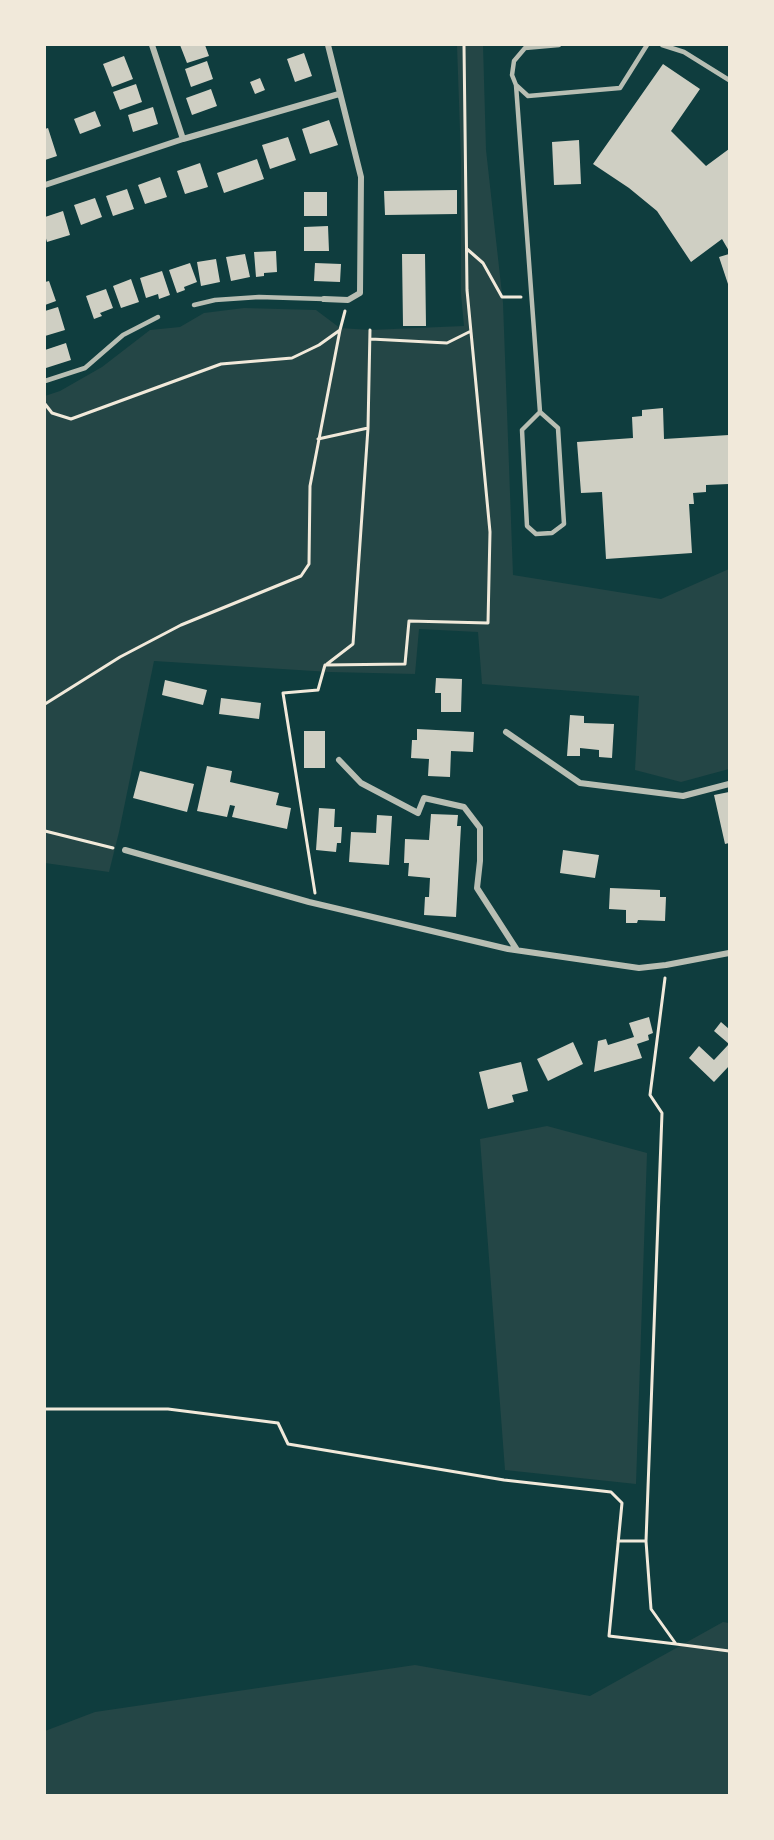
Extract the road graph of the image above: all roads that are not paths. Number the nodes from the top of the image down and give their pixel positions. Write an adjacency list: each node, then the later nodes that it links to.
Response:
1 (152, 45): 9 (street)
2 (328, 45): 8 (street)
3 (559, 45): 7 (lane)
4 (647, 45): 7 (lane)
5 (662, 45): 6 (lane)
6 (729, 80)
7 (516, 85): 15 (lane)
8 (339, 94): 9 (street); 11 (street)
9 (183, 139): 10 (street)
10 (45, 185)
11 (324, 299): 12 (lane)
12 (194, 305)
13 (158, 316): 14 (lane)
14 (45, 381)
15 (540, 412): 15 (lane)
16 (506, 732): 18 (street)
17 (339, 760): 20 (street)
18 (729, 784)
19 (125, 850): 20 (street)
20 (518, 950): 21 (street)
21 (729, 953)

